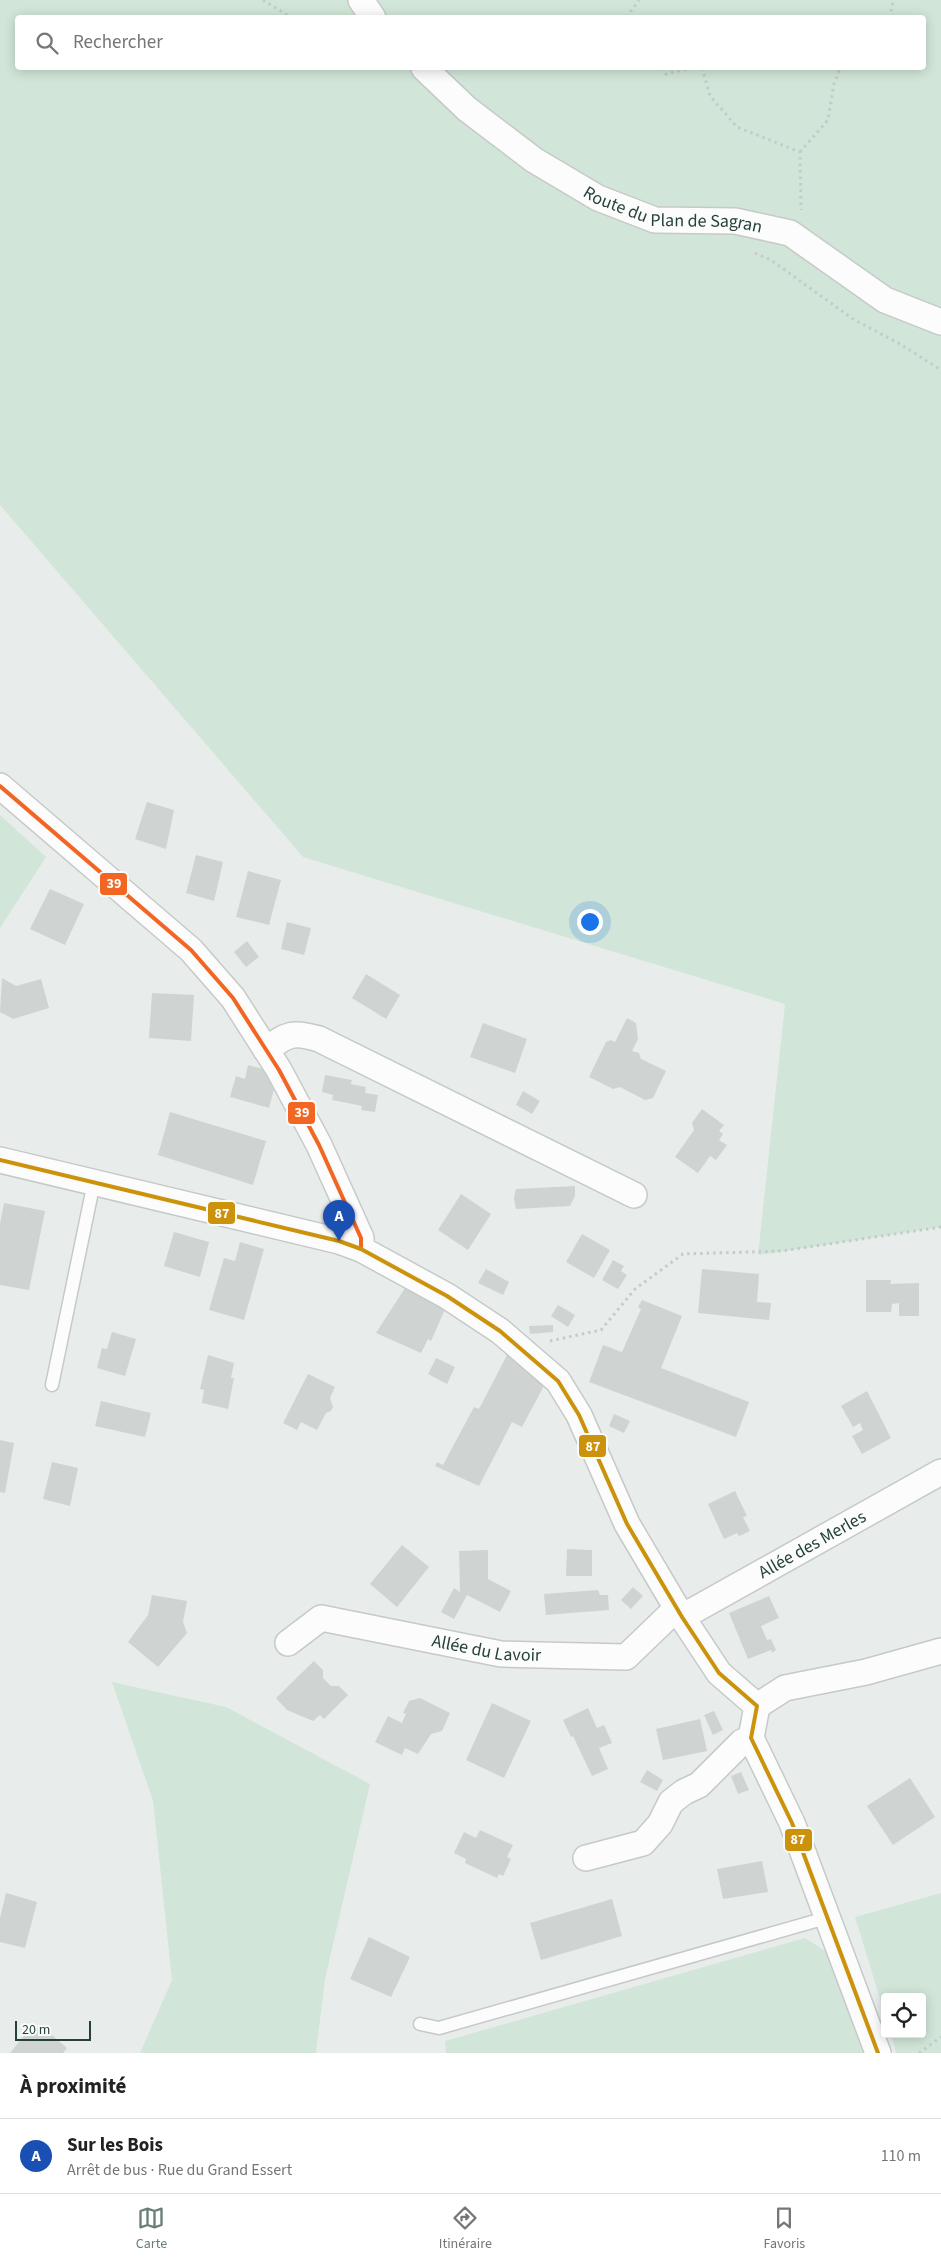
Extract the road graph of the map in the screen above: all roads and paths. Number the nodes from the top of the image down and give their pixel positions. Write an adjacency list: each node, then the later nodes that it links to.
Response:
1 (263, 0): 5 (path)
2 (361, 0): 6 (street)
3 (639, 0): 7 (path)
4 (893, 0): 8 (path)
5 (287, 15)
6 (371, 15)
7 (633, 15)
8 (890, 15)
9 (426, 70): 15 (street, Route du Plan de Sagran)
10 (663, 70): 11 (path)
11 (683, 70)
12 (703, 70): 14 (path)
13 (839, 70): 14 (path)
14 (800, 152): 15 (path)
15 (790, 233): 17 (street, Route du Plan de Sagran)
16 (748, 250): 18 (path)
17 (941, 322)
18 (941, 370)
19 (0, 786): 20 (street)
20 (266, 1050): 23 (street); 25 (street)
21 (0, 1160): 22 (street)
22 (94, 1182): 25 (street); 27 (lane)
23 (634, 1195)
24 (941, 1227): 26 (path)
25 (361, 1249): 26 (street)
26 (520, 1348): 29 (street)
27 (52, 1385)
28 (941, 1472): 29 (street, Allée des Merles)
29 (679, 1612): 30 (street, Allée du Lavoir); 32 (street)
30 (288, 1643)
31 (941, 1651): 32 (street)
32 (757, 1706): 33 (street)
33 (751, 1738): 34 (street); 35 (street)
34 (586, 1858)
35 (826, 1918): 36 (lane); 38 (street)
36 (420, 2024)
37 (941, 2037): 39 (path)
38 (878, 2053)
39 (919, 2053)

